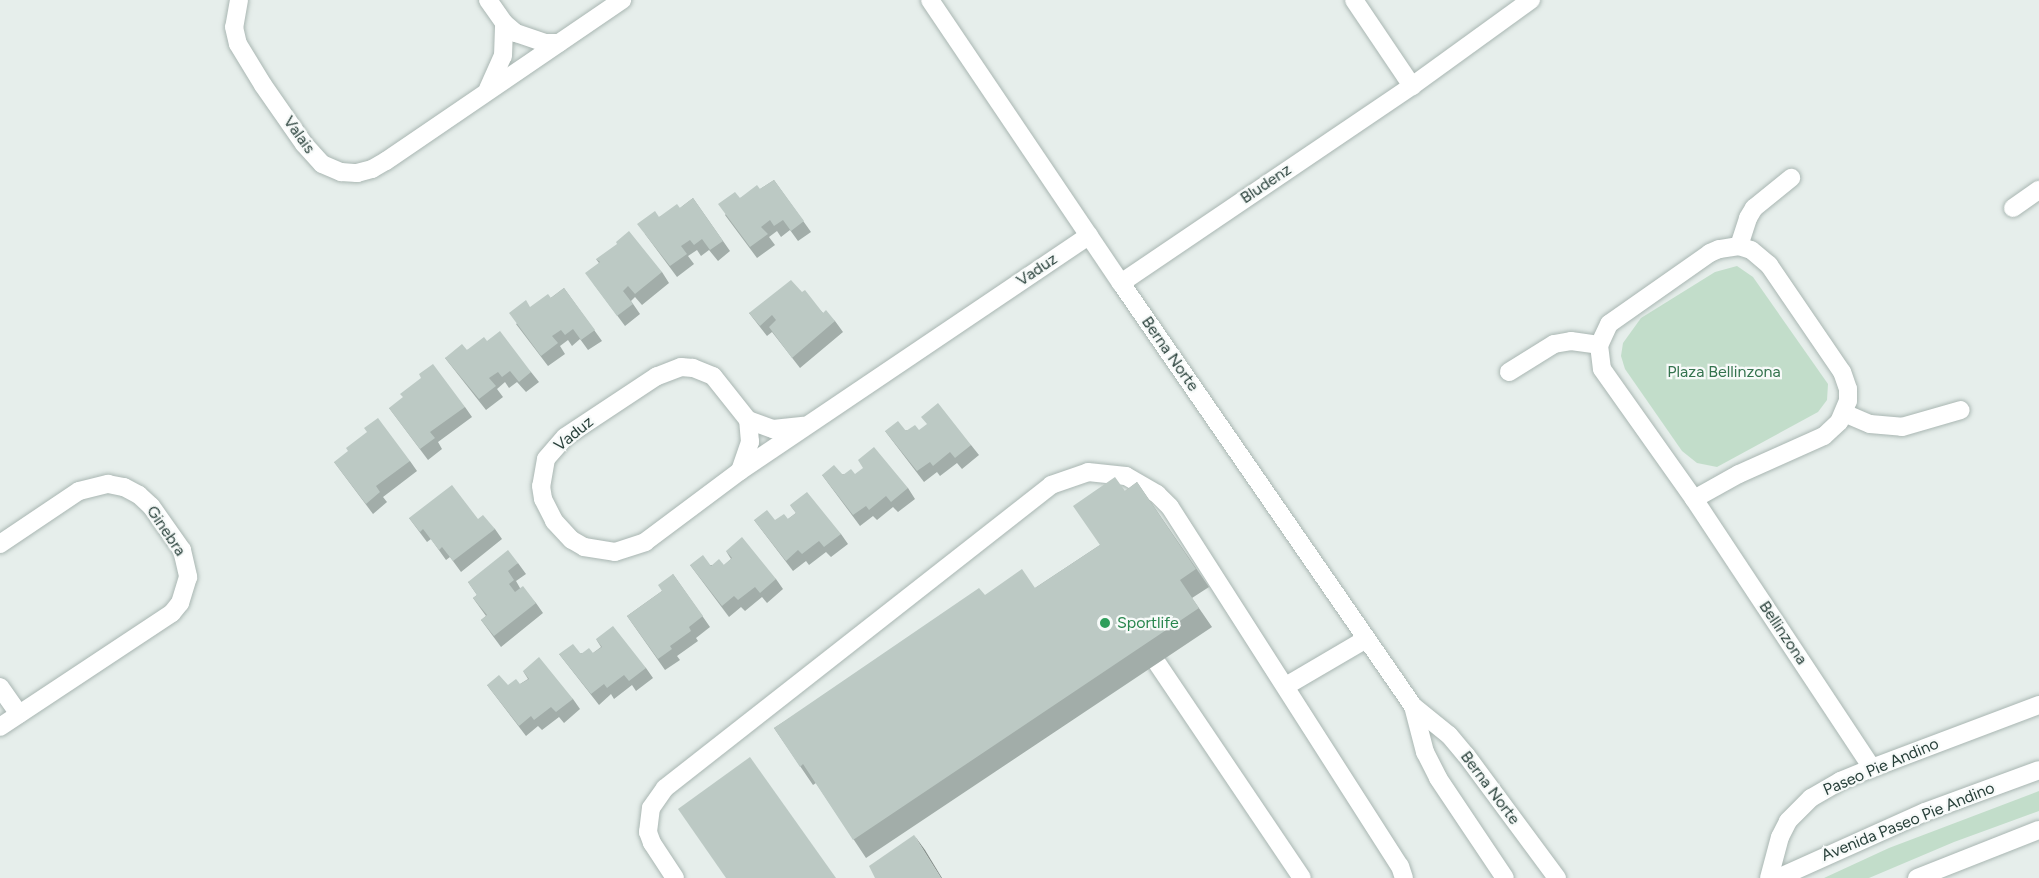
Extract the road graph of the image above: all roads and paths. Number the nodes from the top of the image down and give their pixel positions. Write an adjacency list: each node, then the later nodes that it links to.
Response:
1 (239, 0): 10 (street, Valais)
2 (488, 0): 7 (street)
3 (622, 0): 8 (street, Valais)
4 (930, 0): 14 (street, Berna Norte)
5 (1354, 0): 9 (street)
6 (1531, 0): 9 (street, Bludenz)
7 (504, 23): 8 (street); 10 (street, Valais)
8 (559, 43): 10 (street, Valais)
9 (1412, 86): 16 (street, Bludenz)
10 (486, 93)
11 (1791, 178): 15 (street)
12 (2039, 190): 13 (street)
13 (2013, 208)
14 (1089, 236): 16 (street, Berna Norte); 22 (street, Vaduz)
15 (1739, 246): 17 (street); 20 (street)
16 (1121, 283): 26 (street, Berna Norte)
17 (1599, 345): 18 (street); 24 (street, Bellinzona)
18 (1509, 372)
19 (1961, 410): 20 (street)
20 (1844, 413): 24 (street)
21 (748, 420): 22 (street, Vaduz); 23 (street); 23 (street, Vaduz)
22 (806, 426): 23 (street, Vaduz)
23 (740, 471)
24 (1694, 499): 34 (street, Bellinzona)
25 (0, 544): 32 (street, Ginebra)
26 (1366, 639): 28 (street); 31 (street, Berna Norte)
27 (1157, 663): 39 (street)
28 (1286, 686): 37 (street); 38 (street)
29 (0, 687): 32 (street)
30 (2039, 705): 34 (street, Paseo Pie Andino)
31 (1413, 706): 40 (street, Berna Norte); 41 (street, Berna Norte)
32 (19, 714): 33 (street, Ginebra)
33 (0, 727)
34 (1872, 768): 42 (street, Paseo Pie Andino)
35 (2039, 770): 43 (street, Avenida Paseo Pie Andino)
36 (2039, 830): 44 (street)
37 (1400, 874)
38 (675, 878)
39 (1302, 878)
40 (1505, 878)
41 (1557, 878)
42 (1769, 878)
43 (1778, 878)
44 (1917, 878)

